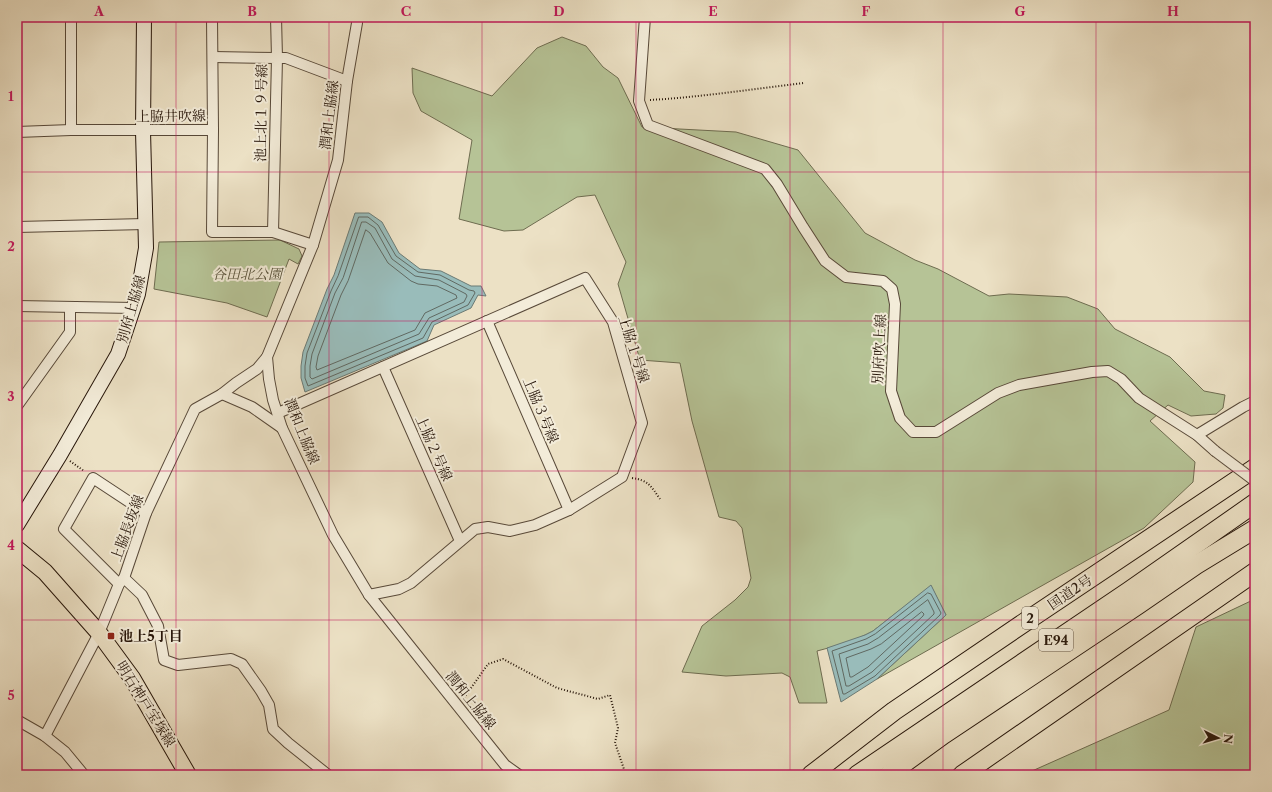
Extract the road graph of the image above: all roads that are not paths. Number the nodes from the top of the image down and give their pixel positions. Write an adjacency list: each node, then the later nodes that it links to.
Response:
1 (71, 17): 10 (street)
2 (144, 17): 12 (street, 別府上脇線)
3 (212, 17): 7 (street, 上脇井吹線)
4 (276, 17): 8 (street)
5 (356, 17): 9 (street, 潤和上脇線)
6 (646, 17): 29 (street, 別府吹上線)
7 (213, 57): 8 (street, 池上北１９号線); 11 (street, 上脇井吹線)
8 (277, 58): 9 (street); 16 (street, 池上北１９号線)
9 (348, 82): 17 (street, 潤和上脇線)
10 (71, 130): 12 (street, 上脇井吹線); 13 (street, 上脇井吹線)
11 (213, 130): 12 (street, 上脇井吹線); 16 (street)
12 (143, 131): 14 (street, 別府上脇線)
13 (17, 132)
14 (145, 224): 15 (street); 20 (street, 別府上脇線)
15 (17, 227)
16 (273, 232): 17 (street)
17 (312, 245): 22 (street, 潤和上脇線)
18 (17, 306): 19 (street)
19 (70, 308): 20 (street); 26 (street)
20 (134, 308): 35 (street, 別府上脇線)
21 (487, 321): 23 (street, 上脇１号線); 33 (street, 上脇３号線); 33 (street, 上脇１号線)
22 (267, 357): 24 (street, 上脇長坂線); 27 (street, 潤和上脇線)
23 (383, 367): 27 (street, 上脇１号線); 37 (street, 上脇２号線)
24 (222, 394): 28 (street); 34 (street, 上脇長坂線)
25 (1255, 401): 29 (street)
26 (17, 406)
27 (278, 413): 28 (street, 潤和上脇線)
28 (282, 428): 41 (street, 潤和上脇線)
29 (1197, 435): 31 (street, 別府吹上線, bridge)
30 (1255, 468): 49 (highway, 国道2号 / 2)
31 (1255, 481)
32 (1254, 504): 50 (highway, E94)
33 (569, 510): 37 (street)
34 (146, 513): 40 (street, 上脇長坂線); 40 (street)
35 (17, 525)
36 (1255, 529): 51 (highway, E94)
37 (460, 541): 41 (street)
38 (17, 549): 42 (main road, 明石神戸宝塚線)
39 (1255, 572): 52 (highway)
40 (121, 581): 42 (street, 上脇長坂線); 47 (street)
41 (369, 595): 48 (street, 潤和上脇線)
42 (99, 633): 44 (street, 上脇長坂線); 46 (main road, 明石神戸宝塚線)
43 (17, 720): 44 (street)
44 (45, 736): 45 (street)
45 (84, 775)
46 (188, 775)
47 (328, 775)
48 (519, 775)
49 (811, 775)
50 (857, 775)
51 (888, 775)
52 (962, 775)

